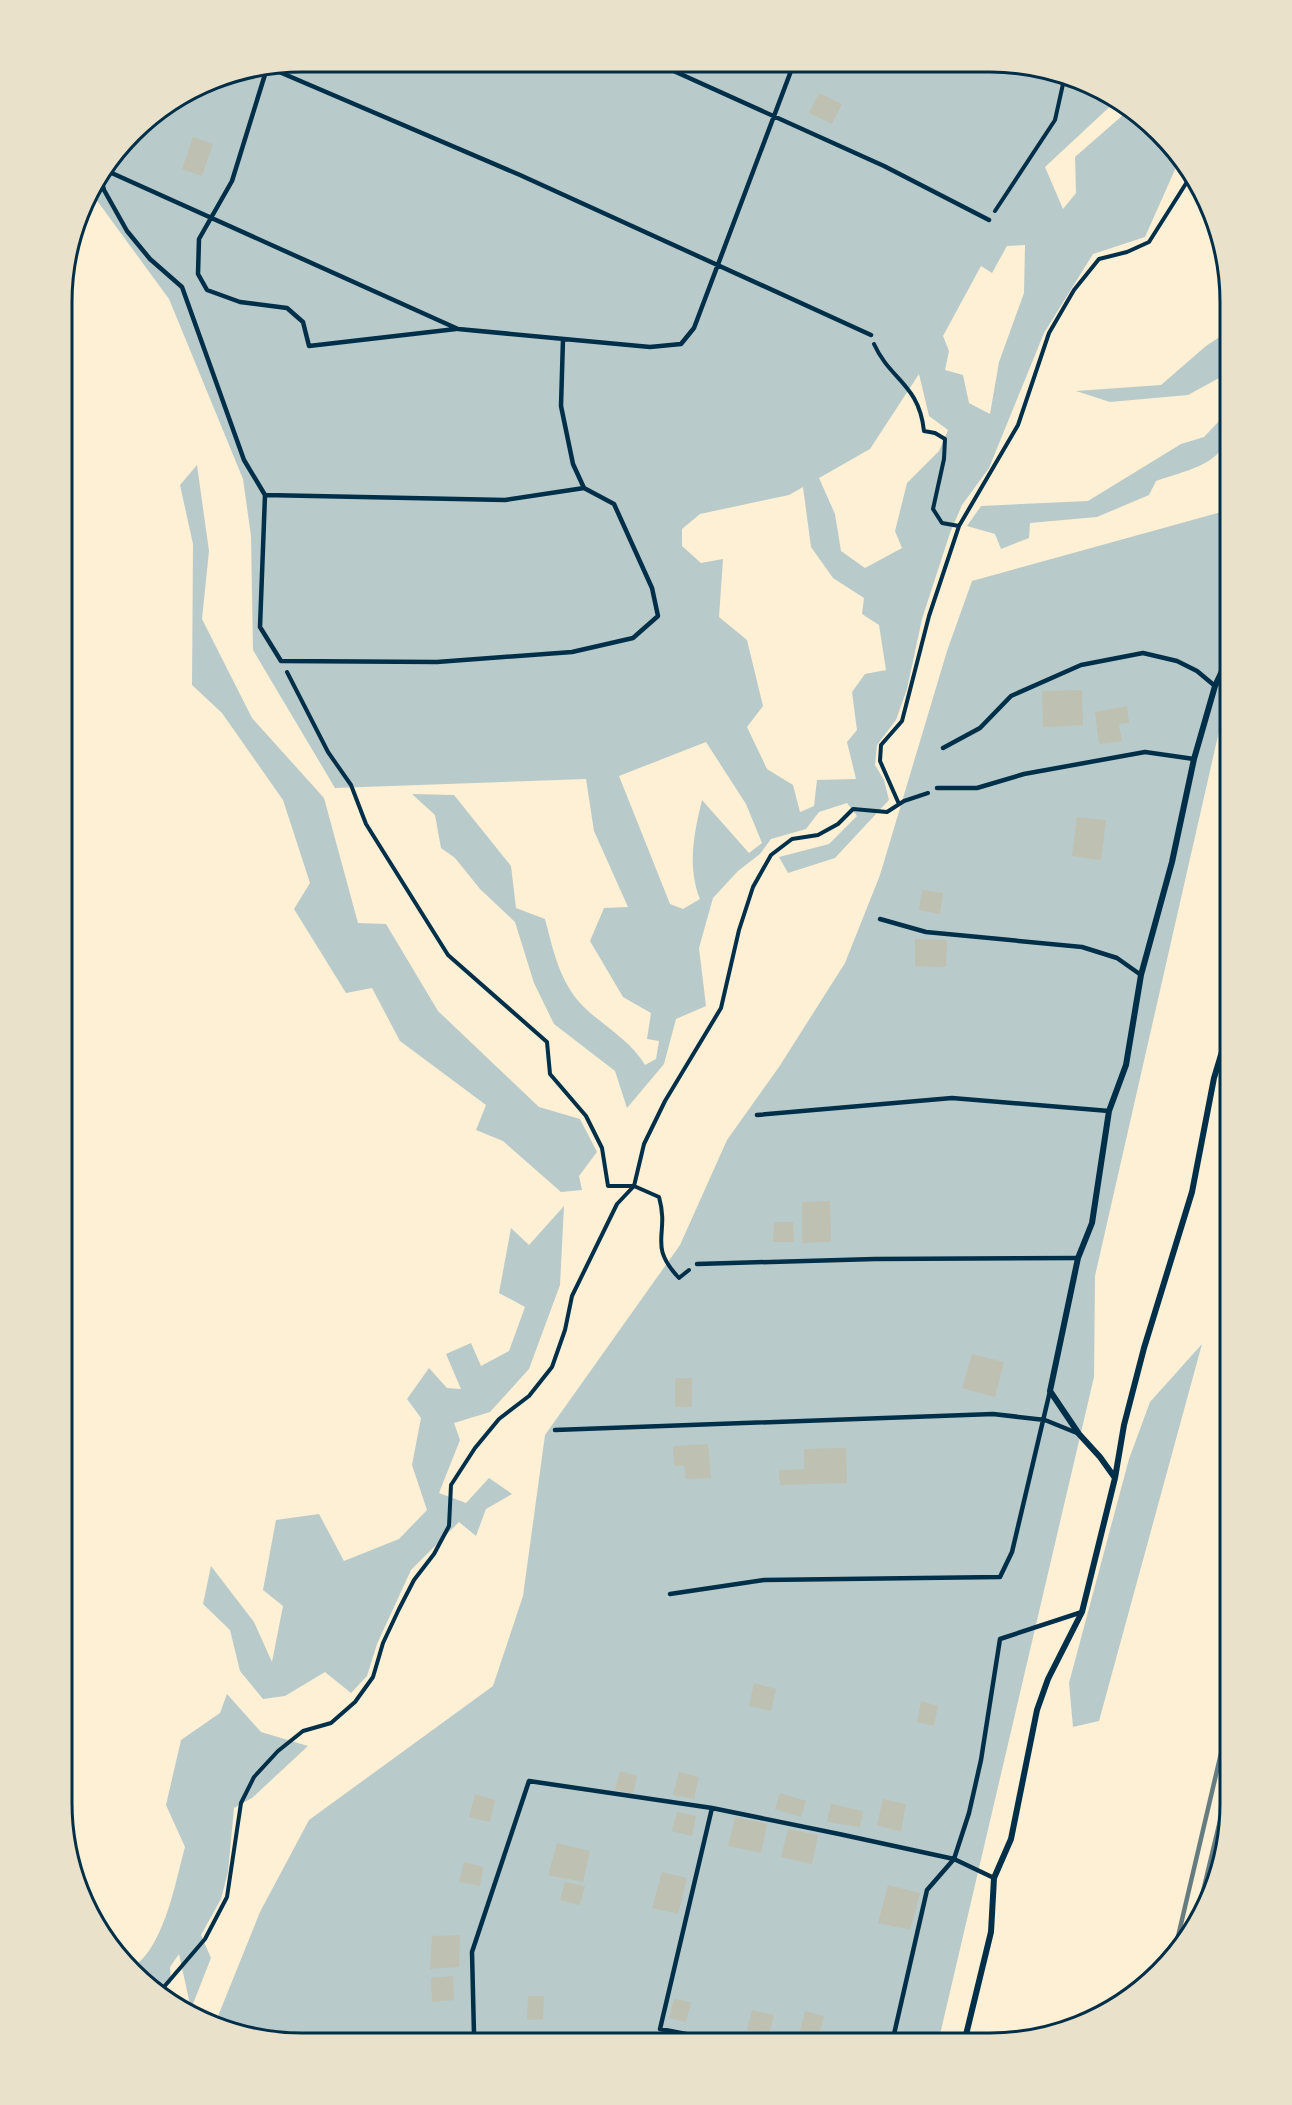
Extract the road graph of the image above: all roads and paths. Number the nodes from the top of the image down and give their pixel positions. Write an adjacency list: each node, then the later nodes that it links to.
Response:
1 (676, 72): 6 (lane)
2 (790, 72): 6 (lane)
3 (280, 73): 12 (lane)
4 (267, 75): 10 (lane)
5 (1063, 84): 11 (path)
6 (773, 117): 11 (lane); 12 (lane)
7 (112, 173): 10 (lane)
8 (1186, 183): 18 (path)
9 (103, 187): 17 (lane)
10 (214, 218): 13 (lane); 13 (lane)
11 (989, 220)
12 (718, 266): 14 (lane); 15 (lane)
13 (458, 329): 15 (lane)
14 (871, 335): 18 (path)
15 (563, 339): 16 (lane)
16 (584, 488): 17 (lane); 19 (lane)
17 (265, 495): 19 (lane)
18 (959, 526): 25 (path)
19 (281, 661): 31 (path)
20 (1220, 675): 21 (street)
21 (1215, 686): 22 (lane); 23 (street)
22 (942, 748)
23 (1194, 759): 24 (lane); 27 (street)
24 (937, 788): 25 (path)
25 (899, 804): 31 (path)
26 (880, 919): 27 (lane)
27 (1141, 975): 29 (street)
28 (1220, 1058): 38 (street)
29 (1109, 1111): 30 (lane); 32 (street)
30 (758, 1115)
31 (634, 1186): 33 (path); 44 (path)
32 (1078, 1258): 33 (lane); 34 (street)
33 (697, 1264)
34 (1050, 1391): 35 (lane); 37 (street)
35 (1045, 1420): 36 (lane); 37 (lane); 39 (lane)
36 (555, 1430)
37 (1079, 1434): 38 (street)
38 (1115, 1478): 40 (street)
39 (670, 1594)
40 (1082, 1612): 42 (lane); 43 (street)
41 (712, 1808): 42 (lane); 45 (lane); 46 (lane)
42 (954, 1859): 43 (lane); 47 (lane)
43 (994, 1878): 48 (street)
44 (164, 1987)
45 (474, 2033)
46 (684, 2033)
47 (894, 2033)
48 (966, 2033)

